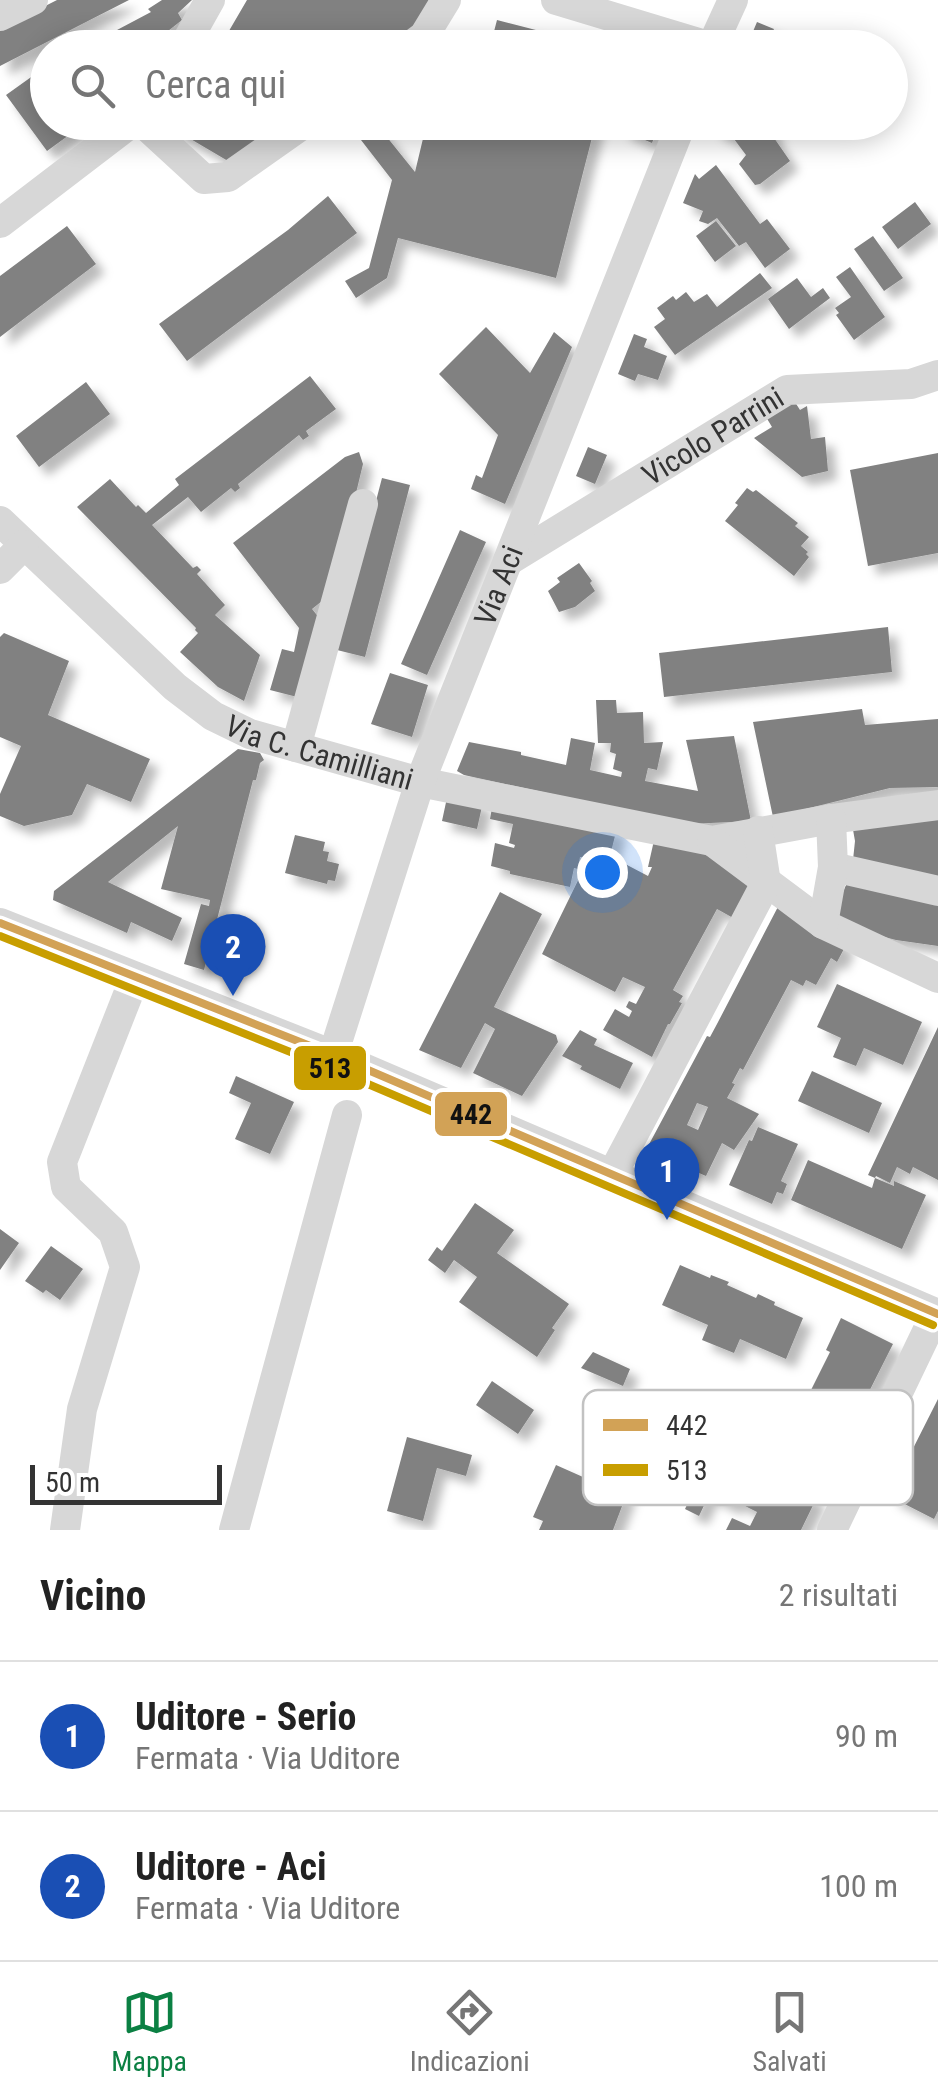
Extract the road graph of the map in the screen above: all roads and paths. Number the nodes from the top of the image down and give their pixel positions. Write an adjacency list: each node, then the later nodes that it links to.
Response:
1 (33, 0): 6 (street)
2 (210, 0): 7 (street)
3 (446, 0): 8 (street)
4 (556, 0): 9 (street)
5 (733, 0): 10 (street)
6 (0, 16)
7 (192, 30)
8 (428, 30)
9 (656, 30)
10 (720, 30)
11 (108, 140): 15 (street)
12 (162, 140): 13 (street)
13 (280, 140)
14 (675, 140): 20 (street, Via Aci)
15 (0, 223)
16 (938, 376): 20 (street, Vicolo Parrini)
17 (363, 504): 22 (street)
18 (0, 521): 19 (street, Via C. Camilliani)
19 (24, 545): 21 (street); 22 (street, Via C. Camilliani)
20 (508, 560): 23 (street, Via Aci)
21 (0, 569)
22 (296, 747): 23 (street, Via C. Camilliani)
23 (420, 782): 27 (street, Via C. Camilliani); 37 (street, Via Aci)
24 (938, 805): 25 (street)
25 (831, 819): 26 (street); 28 (street)
26 (758, 831): 27 (street); 29 (street)
27 (712, 840): 29 (street)
28 (833, 867): 30 (street); 32 (street)
29 (766, 883): 32 (street); 39 (street)
30 (938, 891)
31 (0, 922): 35 (street)
32 (822, 924): 33 (street)
33 (902, 961): 34 (street); 36 (street)
34 (938, 961)
35 (135, 977): 37 (street); 43 (street)
36 (938, 978)
37 (334, 1056): 39 (street)
38 (347, 1115): 44 (street)
39 (612, 1175): 40 (street)
40 (937, 1314): 41 (street)
41 (900, 1390)
42 (844, 1505): 45 (street)
43 (65, 1530)
44 (234, 1530)
45 (832, 1530)

